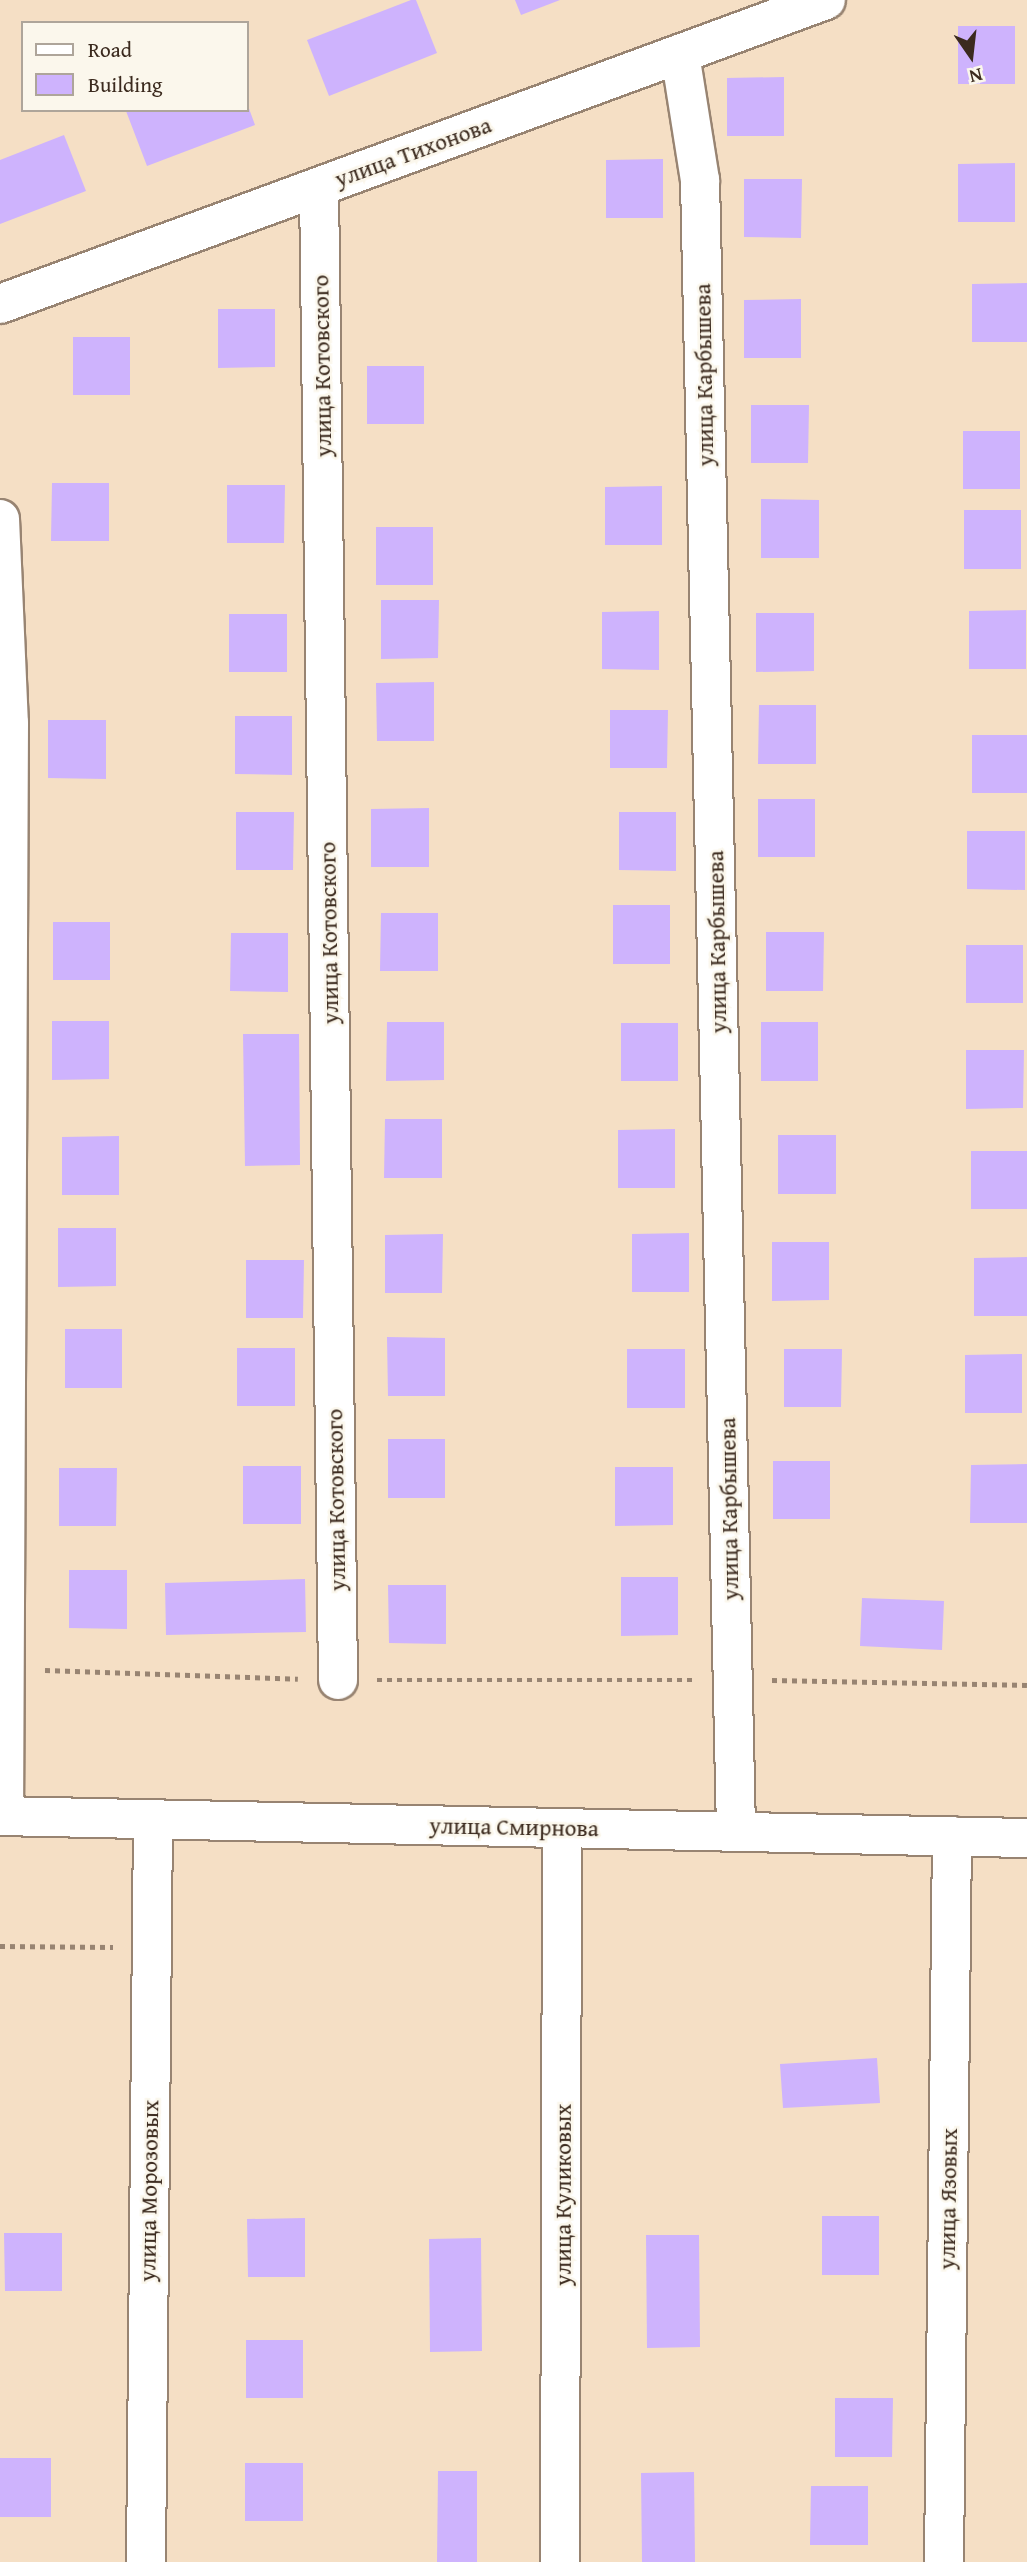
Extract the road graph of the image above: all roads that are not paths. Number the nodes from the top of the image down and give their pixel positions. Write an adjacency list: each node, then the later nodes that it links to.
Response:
1 (826, 0): 2 (street, улица Тихонова)
2 (680, 54): 3 (street, улица Тихонова); 10 (street, улица Карбышева)
3 (319, 187): 4 (street, улица Тихонова); 6 (street, улица Котовского)
4 (0, 304)
5 (0, 519): 7 (street)
6 (338, 1680)
7 (2, 1816): 8 (street, улица Смирнова)
8 (153, 1819): 9 (street, улица Смирнова); 13 (street, улица Морозовых)
9 (562, 1828): 10 (street, улица Смирнова); 14 (street, улица Куликовых)
10 (736, 1832): 11 (street, улица Смирнова)
11 (952, 1836): 12 (street, улица Смирнова); 15 (street, улица Язовых)
12 (1027, 1838)
13 (145, 2562)
14 (560, 2562)
15 (944, 2562)

